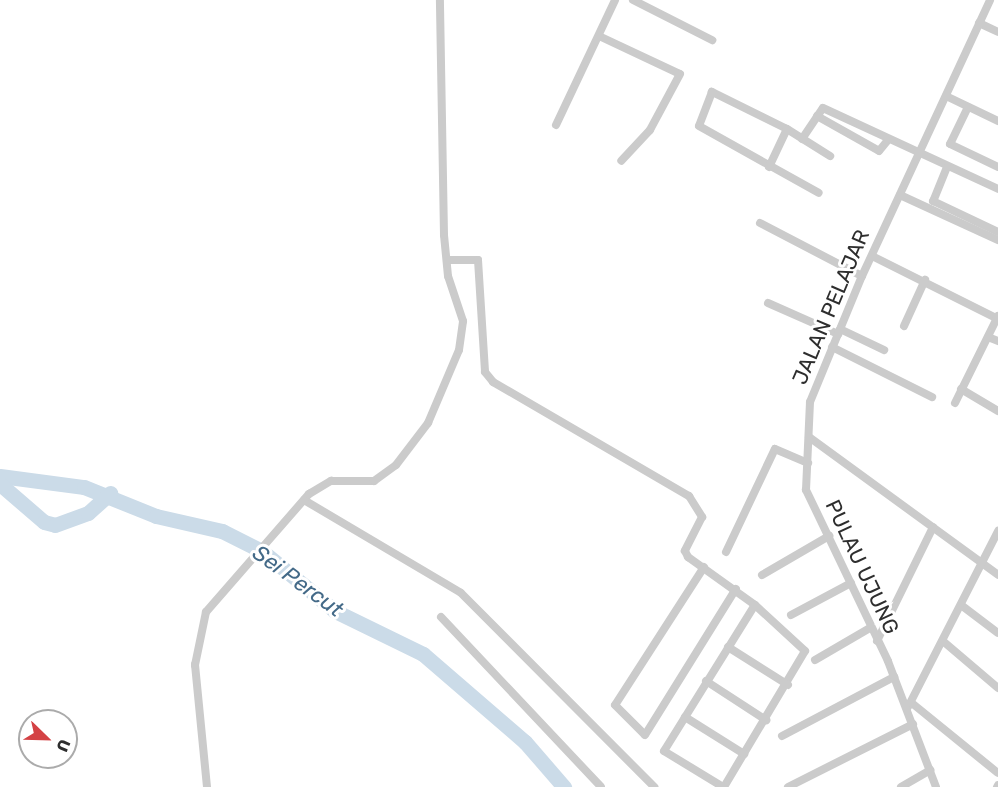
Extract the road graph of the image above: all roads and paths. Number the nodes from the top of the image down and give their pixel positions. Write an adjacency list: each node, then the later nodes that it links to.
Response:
1 (440, 0): 30 (street)
2 (615, 0): 7 (street)
3 (633, 0): 8 (street)
4 (990, 0): 5 (street, JALAN PELAJAR)
5 (979, 23): 6 (street); 9 (street, JALAN PELAJAR)
6 (998, 32)
7 (599, 36): 13 (street); 19 (street)
8 (712, 40)
9 (946, 96): 10 (street); 17 (street, JALAN PELAJAR)
10 (968, 106): 12 (street); 22 (street)
11 (817, 116): 15 (street); 16 (street); 16 (street)
12 (998, 120)
13 (556, 125)
14 (787, 129): 15 (street); 20 (street); 20 (street)
15 (802, 139): 18 (street)
16 (887, 141): 17 (street)
17 (919, 154): 21 (street); 25 (street, JALAN PELAJAR)
18 (830, 156)
19 (621, 161)
20 (769, 167): 24 (street)
21 (947, 167): 23 (street); 27 (street)
22 (998, 167)
23 (998, 189)
24 (819, 193)
25 (900, 195): 28 (street); 29 (street, JALAN PELAJAR)
26 (760, 223): 31 (street)
27 (998, 232)
28 (998, 240)
29 (872, 256): 31 (street, JALAN PELAJAR); 32 (street)
30 (447, 260): 47 (street); 53 (street)
31 (862, 276): 36 (street, JALAN PELAJAR)
32 (925, 280): 34 (street); 35 (street)
33 (768, 303): 36 (street)
34 (997, 316): 37 (street)
35 (904, 326)
36 (839, 331): 39 (street, JALAN PELAJAR); 40 (street)
37 (988, 337): 38 (street); 41 (street)
38 (998, 341)
39 (832, 347): 42 (street); 45 (street, JALAN PELAJAR)
40 (884, 350)
41 (961, 389): 43 (street); 44 (street)
42 (932, 397)
43 (955, 403)
44 (998, 411)
45 (808, 437): 46 (street, PULAU UJUNG); 48 (street)
46 (808, 463): 50 (street, PULAU UJUNG); 51 (street)
47 (304, 500): 80 (street); 82 (street)
48 (933, 527): 52 (street); 64 (street)
49 (998, 531): 52 (street)
50 (829, 536): 54 (street); 56 (street, PULAU UJUNG)
51 (726, 552)
52 (980, 566): 55 (street); 59 (street)
53 (704, 567): 57 (street); 57 (street)
54 (762, 575)
55 (998, 575)
56 (851, 583): 60 (street); 62 (street, PULAU UJUNG)
57 (736, 589): 58 (street)
58 (755, 605): 66 (street); 70 (street)
59 (961, 605): 63 (street); 65 (street)
60 (791, 615)
61 (441, 617): 81 (street)
62 (870, 628): 64 (street, PULAU UJUNG); 67 (street)
63 (998, 633)
64 (877, 641): 68 (street, PULAU UJUNG)
65 (944, 642): 71 (street); 72 (street)
66 (728, 647): 69 (street); 70 (street)
67 (815, 660)
68 (894, 677): 72 (street, PULAU UJUNG); 76 (street)
69 (706, 681): 73 (street); 74 (street)
70 (788, 685): 74 (street)
71 (998, 688)
72 (911, 705): 75 (street, PULAU UJUNG); 79 (street)
73 (685, 717): 77 (street); 83 (street)
74 (766, 720): 77 (street)
75 (913, 724): 78 (street, PULAU UJUNG); 84 (street)
76 (782, 736)
77 (744, 754): 83 (street)
78 (931, 770): 85 (street); 86 (street, PULAU UJUNG)
79 (998, 773)
80 (207, 787)
81 (601, 787)
82 (654, 787)
83 (723, 787)
84 (788, 787)
85 (901, 787)
86 (936, 787)

